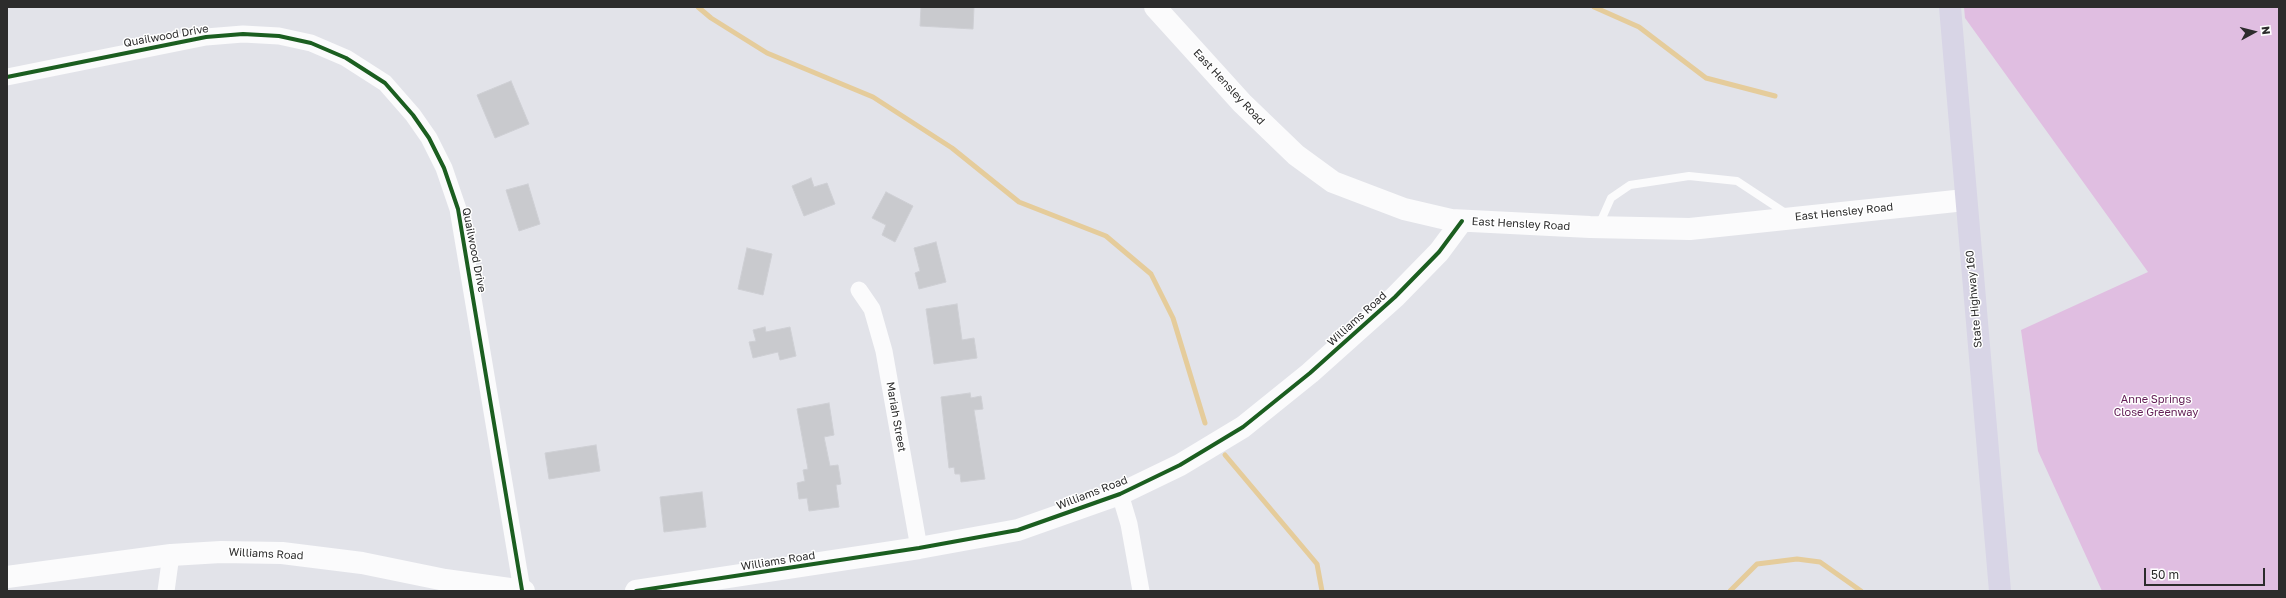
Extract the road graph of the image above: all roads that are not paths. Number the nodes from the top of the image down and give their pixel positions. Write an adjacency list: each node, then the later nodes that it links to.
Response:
1 (1155, 7): 6 (street, East Hensley Road)
2 (1950, 7): 4 (main road, State Highway 160)
3 (7, 77): 14 (street, Quailwood Drive)
4 (1965, 200): 5 (street, East Hensley Road); 17 (main road, State Highway 160)
5 (1792, 218): 7 (street, East Hensley Road); 7 (lane)
6 (1462, 221): 7 (street, East Hensley Road); 9 (street, Williams Road)
7 (1599, 227)
8 (859, 290): 10 (street, Mariah Street)
9 (1120, 494): 10 (street, Williams Road); 16 (street)
10 (919, 548): 15 (street, Williams Road)
11 (170, 555): 12 (street, Williams Road); 13 (street); 14 (street, Williams Road)
12 (7, 577)
13 (166, 591)
14 (523, 591)
15 (636, 591)
16 (1141, 591)
17 (2000, 591)

